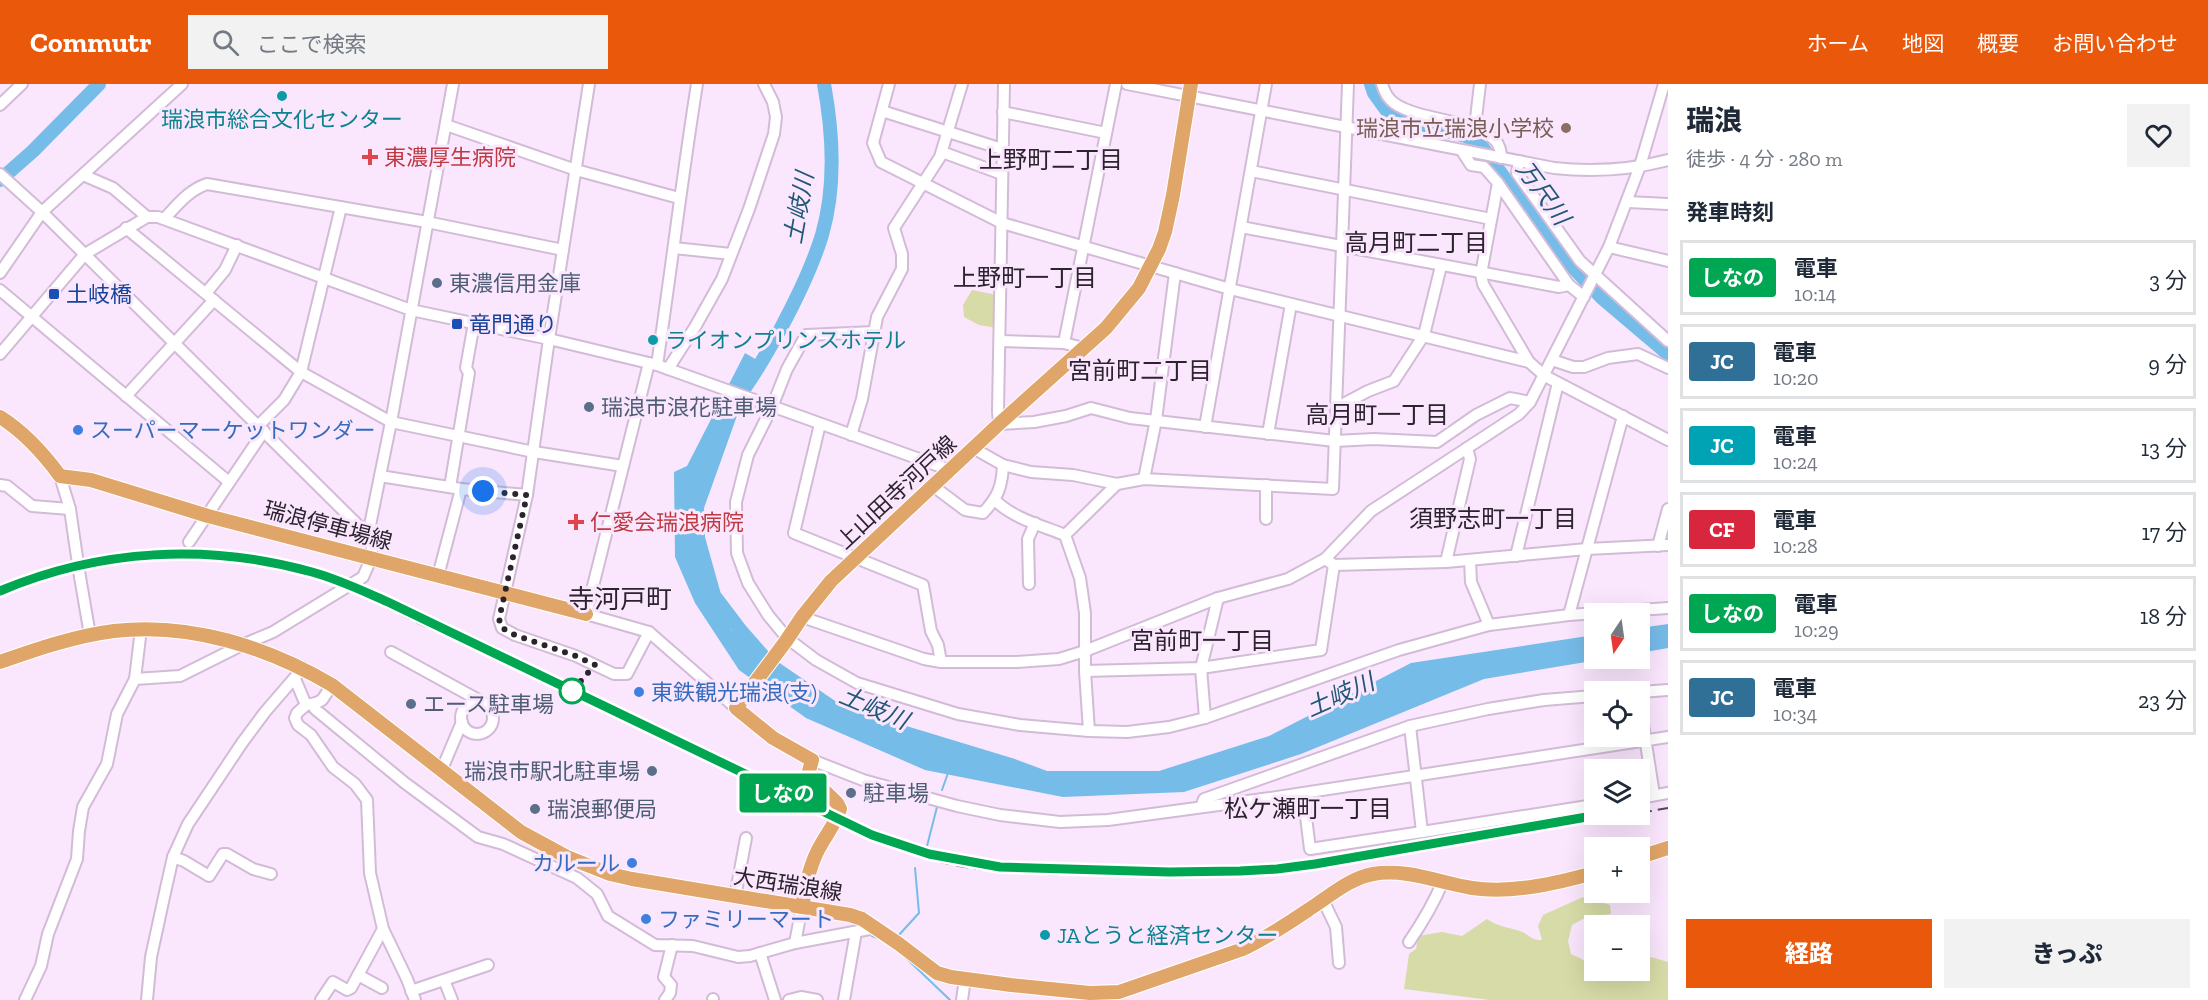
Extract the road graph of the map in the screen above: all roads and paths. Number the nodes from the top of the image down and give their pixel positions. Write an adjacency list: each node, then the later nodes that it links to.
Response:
1 (22, 84): 18 (street)
2 (182, 84): 38 (street)
3 (453, 84): 22 (street)
4 (589, 84): 34 (street)
5 (697, 84): 42 (street)
6 (764, 84): 61 (street)
7 (889, 84): 20 (street)
8 (962, 84): 25 (street)
9 (1004, 84): 21 (street)
10 (1116, 84): 26 (street)
11 (1127, 84): 17 (street)
12 (1266, 84): 19 (street)
13 (1348, 84): 23 (street)
14 (1382, 84): 24 (street)
15 (1480, 84): 24 (street)
16 (1664, 84): 33 (street)
17 (1190, 90): 19 (street); 63 (main road, 上山田寺河戸線)
18 (0, 105)
19 (1261, 110): 23 (street); 35 (street)
20 (882, 111): 25 (street); 40 (street)
21 (1003, 112): 26 (street); 27 (street)
22 (446, 125): 34 (street); 50 (street)
23 (1346, 127): 28 (street); 41 (street)
24 (1475, 127): 30 (street)
25 (949, 132): 27 (street); 29 (street)
26 (1106, 133): 56 (street)
27 (1002, 149): 37 (street)
28 (1462, 151): 30 (street); 39 (street)
29 (942, 152): 37 (street); 40 (street)
30 (1501, 158): 32 (street)
31 (1668, 160): 33 (street)
32 (1519, 162): 33 (street); 68 (street)
33 (1640, 166): 43 (street)
34 (576, 170): 42 (street); 59 (street)
35 (1251, 171): 41 (street); 52 (street)
36 (0, 174): 46 (street)
37 (1002, 174): 51 (street)
38 (83, 175): 46 (street); 47 (street)
39 (1498, 183): 49 (street); 70 (street)
40 (923, 184): 51 (street); 80 (street)
41 (1345, 189): 49 (street); 55 (street)
42 (679, 198): 58 (street)
43 (1628, 202): 44 (street); 57 (street)
44 (1668, 204)
45 (341, 207): 48 (street); 50 (street); 69 (street)
46 (42, 212): 60 (street); 65 (street)
47 (147, 217): 48 (street); 53 (street)
48 (165, 218): 54 (street)
49 (1491, 219): 67 (street)
50 (426, 222): 59 (street); 76 (street)
51 (1002, 223): 56 (street); 83 (street)
52 (1241, 227): 55 (street); 71 (street)
53 (126, 228): 60 (street); 73 (street)
54 (237, 245): 69 (street); 73 (street)
55 (1343, 245): 64 (street); 78 (street)
56 (1082, 246): 63 (street); 86 (street)
57 (1609, 247): 62 (street); 68 (street)
58 (674, 248): 61 (street); 91 (street)
59 (563, 250): 82 (street)
60 (85, 254): 77 (street); 85 (street)
61 (731, 254): 91 (street)
62 (1668, 261)
63 (1151, 266): 66 (street); 87 (main road, 上山田寺河戸線)
64 (1441, 266): 67 (street); 81 (street)
65 (0, 273)
66 (1175, 273): 71 (street); 102 (street)
67 (1481, 274): 70 (street); 90 (street)
68 (1595, 275): 74 (street); 84 (street)
69 (325, 277): 76 (street); 93 (street)
70 (1569, 285): 74 (street)
71 (1230, 289): 75 (street); 106 (street)
72 (0, 290): 77 (street)
73 (210, 297): 85 (street); 93 (street)
74 (1584, 297): 89 (street)
75 (1291, 303): 78 (street); 108 (street)
76 (411, 310): 79 (street); 103 (street)
77 (32, 315): 88 (street); 96 (street)
78 (1340, 315): 81 (street); 99 (street)
79 (474, 323): 82 (street); 110 (street)
80 (874, 332): 98 (street); 109 (street)
81 (1424, 335): 90 (street); 99 (street)
82 (549, 339): 91 (street); 115 (street)
83 (999, 341): 86 (street); 105 (street)
84 (1668, 341)
85 (175, 343): 96 (street); 107 (street)
86 (1064, 343): 87 (street)
87 (1083, 348): 105 (main road, 上山田寺河戸線)
88 (0, 354)
89 (1552, 360): 92 (street); 94 (street)
90 (1529, 362): 94 (street)
91 (658, 366): 98 (street); 117 (street)
92 (1668, 368)
93 (301, 372): 103 (street); 107 (street)
94 (1545, 376): 95 (street); 97 (street)
95 (1558, 383): 100 (street); 140 (street)
96 (126, 396): 122 (street)
97 (1530, 402): 112 (street); 114 (street)
98 (769, 406): 104 (street); 158 (street)
99 (1336, 408): 112 (street)
100 (1623, 416): 111 (street); 139 (street)
101 (0, 417): 119 (main road)
102 (1156, 420): 105 (street); 106 (street); 121 (street)
103 (391, 422): 110 (street); 120 (street)
104 (820, 424): 109 (street); 141 (street)
105 (999, 424): 113 (main road, 上山田寺河戸線)
106 (1205, 426): 108 (street)
107 (261, 428): 122 (street); 135 (street)
108 (1268, 434): 112 (street)
109 (851, 435): 118 (street)
110 (459, 436): 115 (street); 127 (street)
111 (1668, 440)
112 (1335, 441): 125 (street)
113 (973, 448): 116 (street); 118 (main road, 上山田寺河戸線)
114 (1467, 448): 144 (street); 145 (street)
115 (534, 452): 117 (street); 128 (street)
116 (1003, 465): 123 (street); 129 (street)
117 (623, 466): 151 (street)
118 (950, 470): 126 (main road, 上山田寺河戸線)
119 (60, 476): 130 (street); 132 (main road, 瑞浪停車場線)
120 (380, 476): 127 (street); 135 (street)
121 (1144, 479): 123 (street); 125 (street)
122 (228, 482): 132 (street)
123 (1118, 484): 136 (street)
124 (0, 485): 130 (street)
125 (1266, 485): 133 (street)
126 (933, 486): 129 (street); 141 (main road, 上山田寺河戸線)
127 (455, 488): 128 (street); 146 (street)
128 (527, 495): 148 (street)
129 (995, 500): 134 (street)
130 (70, 509): 157 (street, bridge)
131 (1668, 509): 138 (street)
132 (208, 516): 137 (street); 142 (main road, 瑞浪停車場線)
133 (1266, 519)
134 (1035, 523): 136 (street); 147 (street)
135 (368, 535): 142 (street)
136 (1065, 535): 160 (street)
137 (189, 542)
138 (1663, 545): 139 (street)
139 (1587, 549): 140 (street); 152 (street)
140 (1516, 556): 143 (street)
141 (857, 557): 153 (main road, 上山田寺河戸線); 163 (street)
142 (371, 559): 146 (main road, 瑞浪停車場線); 159 (street)
143 (1470, 560): 145 (street); 154 (street)
144 (1330, 562): 145 (street); 149 (street); 164 (street)
145 (1446, 562)
146 (438, 576): 148 (main road, 瑞浪停車場線)
147 (1029, 584)
148 (505, 593): 151 (main road, 瑞浪停車場線); 156 (street)
149 (1218, 598): 160 (street); 164 (street)
150 (1668, 608): 152 (street)
151 (586, 615): 156 (street)
152 (1569, 615): 154 (street)
153 (802, 617): 158 (main road, 上山田寺河戸線); 163 (street)
154 (1489, 626): 175 (street)
155 (141, 629): 157 (main road, 大西瑞浪線); 159 (main road, 大西瑞浪線); 167 (street)
156 (649, 632): 172 (street)
157 (90, 635): 162 (main road, 大西瑞浪線)
158 (787, 639): 172 (main road, 上山田寺河戸線); 178 (street)
159 (242, 645): 166 (main road, 大西瑞浪線); 167 (street)
160 (1085, 651): 163 (street); 165 (street)
161 (391, 652): 174 (street)
162 (0, 662)
163 (941, 662)
164 (1201, 668): 165 (street); 175 (street)
165 (1085, 671): 178 (street)
166 (299, 673): 168 (main road, 大西瑞浪線); 173 (street); 197 (street)
167 (135, 678): 219 (street)
168 (332, 685): 173 (street); 184 (main road, 大西瑞浪線)
169 (1668, 690): 170 (street)
170 (1650, 691)
171 (1584, 697): 177 (street)
172 (740, 702): 183 (main road)
173 (311, 704): 198 (street); 206 (street)
174 (484, 704): 176 (street); 176 (street)
175 (1205, 718): 178 (street)
176 (462, 722): 184 (street)
177 (1410, 726): 185 (street); 190 (street)
178 (1089, 732)
179 (1668, 737): 180 (street)
180 (1650, 741)
181 (1611, 747): 185 (street)
182 (1646, 747): 188 (street)
183 (812, 760): 190 (street); 204 (main road)
184 (442, 769): 194 (main road, 大西瑞浪線)
185 (1416, 776): 186 (street); 192 (street)
186 (1303, 793): 190 (street); 192 (street)
187 (1668, 793): 188 (street)
188 (1654, 795): 189 (street)
189 (1650, 796)
190 (1201, 807)
191 (1584, 807): 192 (street)
192 (1422, 832)
193 (746, 838): 202 (street)
194 (545, 846): 198 (street); 202 (main road, 大西瑞浪線)
195 (1668, 848): 196 (main road)
196 (1650, 854)
197 (173, 857): 199 (street); 220 (street)
198 (539, 861): 210 (street)
199 (271, 874)
200 (1584, 875): 201 (main road, 大西瑞浪線)
201 (1443, 881): 203 (main road, 大西瑞浪線); 208 (street)
202 (735, 897): 204 (main road, 大西瑞浪線)
203 (1323, 900): 212 (street); 216 (main road, 大西瑞浪線)
204 (802, 908): 205 (main road, 大西瑞浪線); 209 (street)
205 (874, 928): 207 (street); 216 (main road, 大西瑞浪線)
206 (382, 929): 214 (street); 218 (street)
207 (856, 932): 209 (street); 227 (street)
208 (1409, 942)
209 (795, 943): 211 (street)
210 (672, 945): 211 (street); 223 (street)
211 (760, 953): 224 (street)
212 (1339, 963)
213 (488, 964): 215 (street)
214 (358, 975): 217 (street); 221 (street)
215 (444, 980): 218 (street); 222 (street)
216 (965, 980): 228 (street)
217 (382, 988)
218 (413, 996)
219 (25, 1000)
220 (147, 1000)
221 (321, 1000)
222 (452, 1000)
223 (665, 1000)
224 (775, 1000)
225 (789, 1000): 226 (street)
226 (817, 1000)
227 (844, 1000)
228 (962, 1000)

